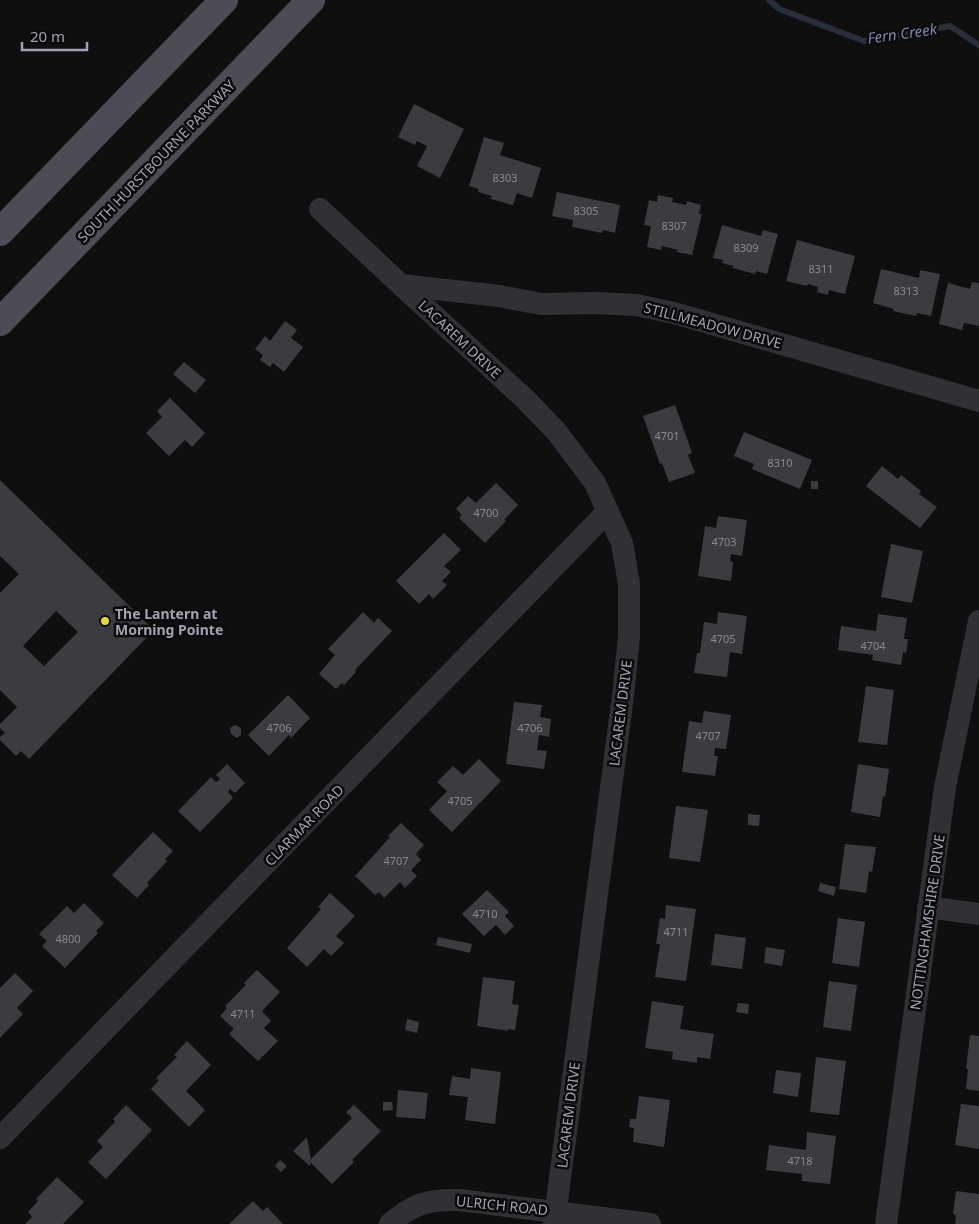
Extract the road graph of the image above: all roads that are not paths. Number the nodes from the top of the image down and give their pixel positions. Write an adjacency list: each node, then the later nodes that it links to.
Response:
1 (224, 0): 4 (main road)
2 (311, 0): 6 (main road, SOUTH HURSTBOURNE PARKWAY)
3 (320, 209): 5 (street)
4 (0, 232)
5 (401, 285): 7 (street, STILLMEADOW DRIVE); 8 (street, LACAREM DRIVE)
6 (0, 322)
7 (979, 401)
8 (608, 511): 12 (street, CLARMAR ROAD); 13 (street, LACAREM DRIVE)
9 (979, 621): 10 (street, NOTTINGHAMSHIRE DRIVE)
10 (928, 907): 11 (street); 16 (street, NOTTINGHAMSHIRE DRIVE)
11 (979, 914)
12 (0, 1138)
13 (554, 1218): 14 (street, ULRICH ROAD); 15 (street, ULRICH ROAD)
14 (390, 1224)
15 (650, 1224)
16 (886, 1224)

